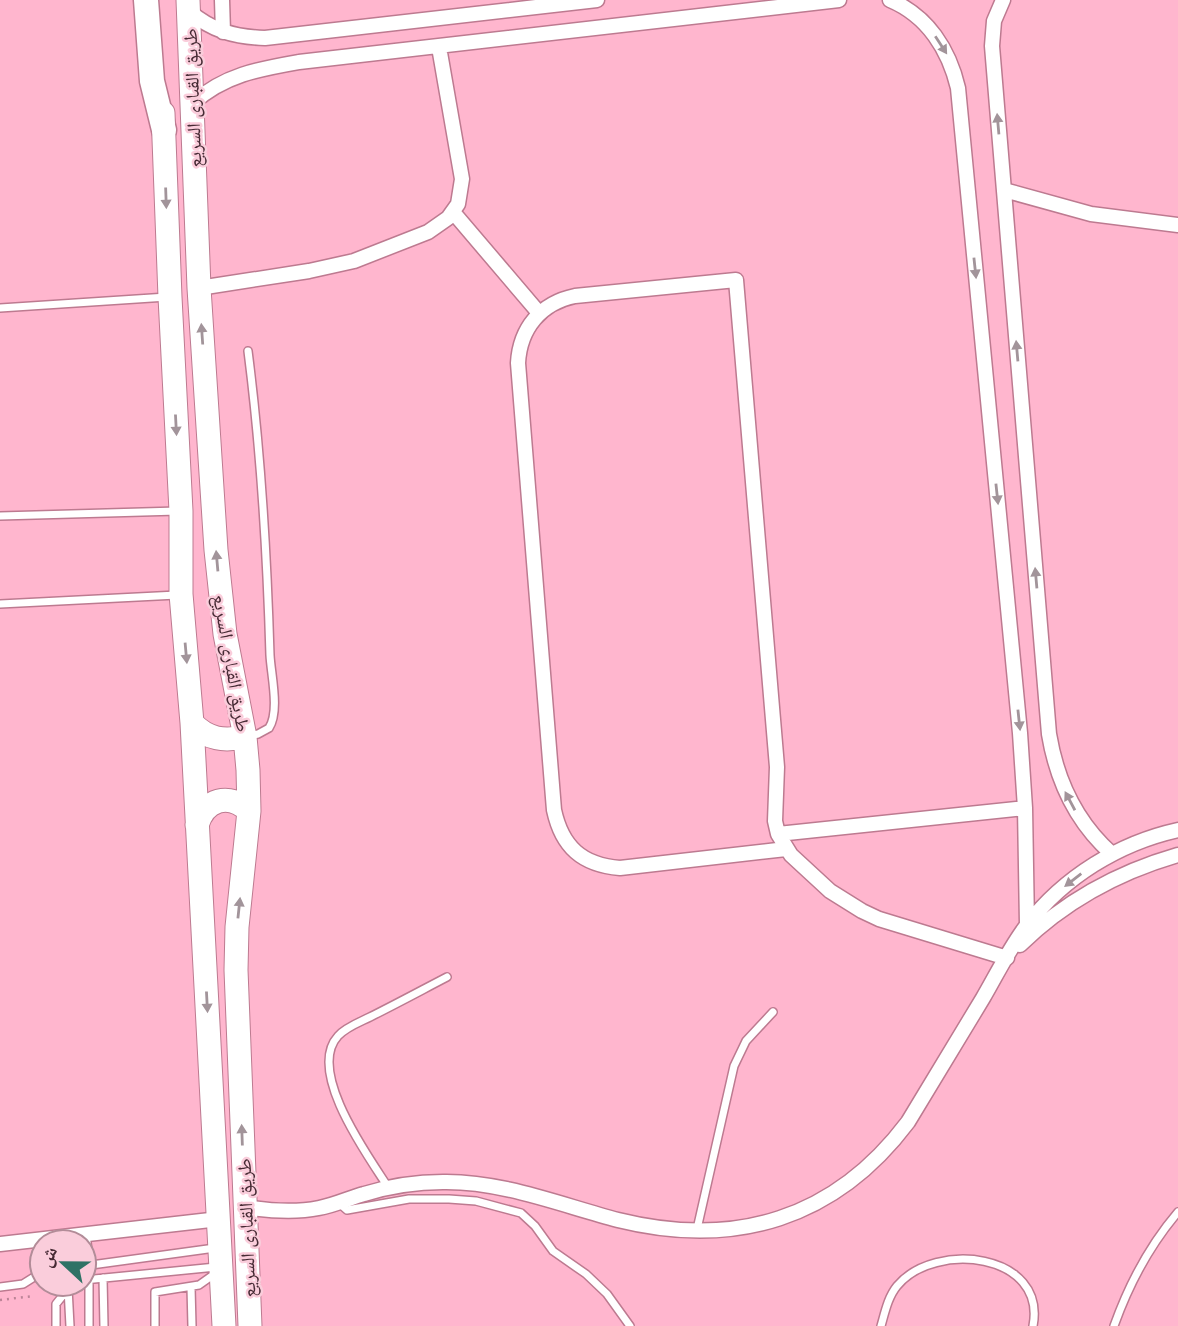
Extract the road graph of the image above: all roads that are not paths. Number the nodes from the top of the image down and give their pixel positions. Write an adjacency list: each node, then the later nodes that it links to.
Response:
1 (146, 0): 13 (highway)
2 (156, 0): 13 (highway, طريق القبارى السريع)
3 (222, 0): 10 (street)
4 (597, 0): 8 (street)
5 (839, 0): 11 (street)
6 (890, 0): 28 (street, one-way to 28)
7 (1003, 0): 14 (street, one-way to 7)
8 (536, 4): 10 (street)
9 (188, 6): 10 (street); 12 (highway, طريق القبارى السريع)
10 (223, 32)
11 (439, 47): 12 (street); 15 (street)
12 (193, 103): 17 (highway, طريق القبارى السريع)
13 (164, 130): 18 (highway, طريق القبارى السريع, one-way to 18)
14 (1004, 190): 16 (street); 34 (street, one-way to 14)
15 (453, 212): 17 (street); 20 (street)
16 (1178, 225)
17 (200, 288): 27 (highway, طريق القبارى السريع, one-way to 17)
18 (170, 297): 19 (lane); 22 (highway, طريق القبارى السريع, one-way to 22)
19 (0, 308)
20 (539, 313): 32 (street); 33 (street)
21 (248, 351): 27 (lane)
22 (181, 511): 23 (lane); 24 (highway, طريق القبارى السريع)
23 (0, 516)
24 (181, 594): 25 (lane); 26 (highway, طريق القبارى السريع, one-way to 26)
25 (0, 604)
26 (192, 723): 27 (highway); 30 (highway, طريق القبارى السريع)
27 (245, 737): 29 (highway, طريق القبارى السريع)
28 (1025, 808): 32 (street); 36 (street)
29 (249, 811): 30 (highway); 42 (highway, طريق القبارى السريع, one-way to 29)
30 (197, 825): 44 (highway, طريق القبارى السريع, one-way to 44)
31 (1178, 830): 34 (street)
32 (778, 834): 33 (street)
33 (786, 849): 37 (street)
34 (1112, 854): 36 (street, one-way to 36)
35 (1178, 855): 37 (street)
36 (1027, 925): 37 (street)
37 (1007, 958): 45 (street)
38 (447, 977): 40 (lane)
39 (774, 1012): 45 (lane)
40 (388, 1187): 41 (street); 45 (street)
41 (339, 1203): 42 (street); 67 (lane)
42 (245, 1207): 66 (highway, طريق القبارى السريع)
43 (1178, 1212): 70 (lane)
44 (219, 1219): 46 (street); 49 (highway, طريق القبارى السريع)
45 (697, 1230)
46 (98, 1233)
47 (28, 1241): 48 (street)
48 (0, 1244)
49 (220, 1257): 50 (lane); 52 (lane); 55 (lane); 65 (highway, طريق القبارى السريع)
50 (98, 1265)
51 (98, 1278): 52 (lane)
52 (103, 1278): 63 (lane)
53 (28, 1281): 54 (lane)
54 (0, 1287)
55 (191, 1287): 59 (lane); 64 (lane)
56 (61, 1298): 60 (lane)
57 (70, 1298): 61 (lane)
58 (87, 1298): 62 (lane)
59 (189, 1322)
60 (56, 1326)
61 (70, 1326)
62 (89, 1326)
63 (104, 1326)
64 (155, 1326)
65 (224, 1326)
66 (250, 1326)
67 (630, 1326)
68 (881, 1326): 69 (lane)
69 (1033, 1326)
70 (1114, 1326)

